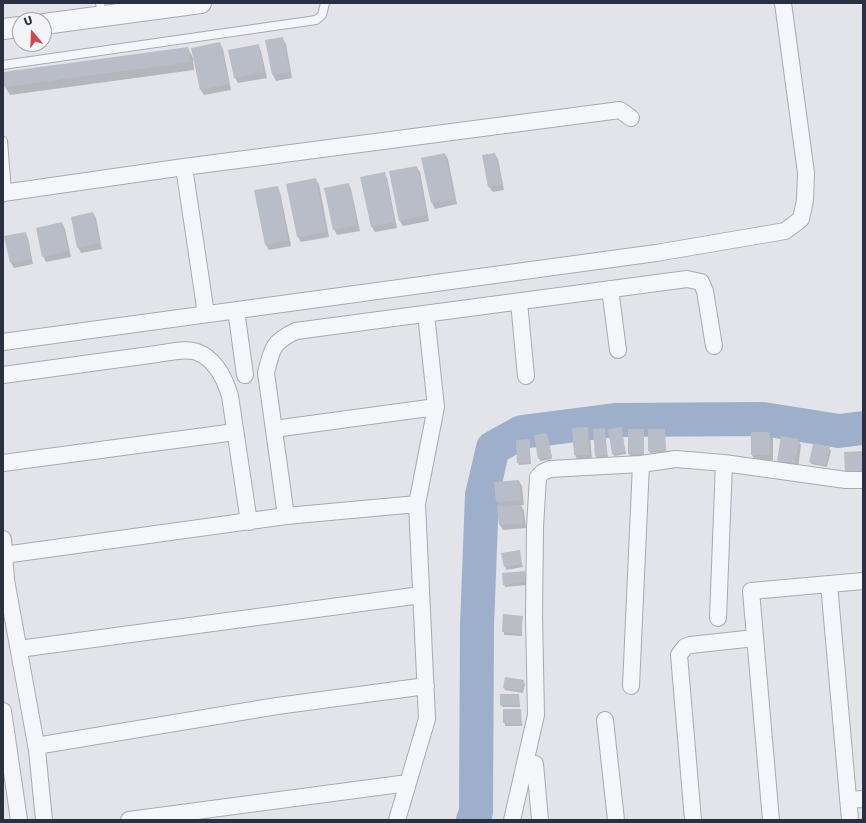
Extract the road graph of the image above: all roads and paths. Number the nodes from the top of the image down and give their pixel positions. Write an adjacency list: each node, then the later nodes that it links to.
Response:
1 (201, 3): 4 (street)
2 (325, 3): 8 (lane)
3 (783, 3): 15 (street)
4 (159, 6): 5 (street)
5 (131, 8): 6 (street)
6 (101, 10): 7 (street)
7 (52, 22)
8 (3, 65)
9 (631, 118): 11 (street)
10 (3, 141): 12 (lane)
11 (184, 167): 12 (street); 16 (street)
12 (5, 193)
13 (610, 289): 14 (street); 19 (street); 20 (street)
14 (519, 302): 17 (street); 24 (street)
15 (236, 310): 16 (street); 23 (street)
16 (206, 314): 18 (street)
17 (426, 314): 21 (street); 26 (street)
18 (3, 342)
19 (714, 346)
20 (618, 350)
21 (266, 373): 23 (street); 27 (street)
22 (3, 375): 25 (street)
23 (245, 375): 25 (street)
24 (526, 376)
25 (225, 378): 28 (street)
26 (436, 407): 27 (street); 33 (street)
27 (274, 429): 34 (street)
28 (235, 432): 29 (street); 35 (street)
29 (3, 463)
30 (724, 463): 31 (street); 32 (street); 41 (street)
31 (641, 464): 45 (street); 57 (street)
32 (863, 480)
33 (417, 504): 34 (street); 40 (street)
34 (286, 516): 35 (street)
35 (248, 522): 37 (street)
36 (3, 538): 37 (street)
37 (4, 555): 43 (street)
38 (863, 581): 39 (street)
39 (829, 584): 42 (street); 52 (street)
40 (421, 595): 43 (street); 44 (street)
41 (718, 618)
42 (755, 638): 60 (street); 61 (street)
43 (19, 649): 49 (street)
44 (426, 686): 49 (street); 51 (street)
45 (631, 686)
46 (3, 711): 48 (street)
47 (605, 720): 59 (street)
48 (5, 745): 53 (street)
49 (36, 746): 54 (street)
50 (535, 764): 58 (street)
51 (408, 783): 55 (street); 56 (street)
52 (855, 799): 62 (street)
53 (19, 820)
54 (44, 820)
55 (129, 820)
56 (397, 820)
57 (512, 820)
58 (540, 820)
59 (616, 820)
60 (693, 820)
61 (771, 820)
62 (850, 820)

